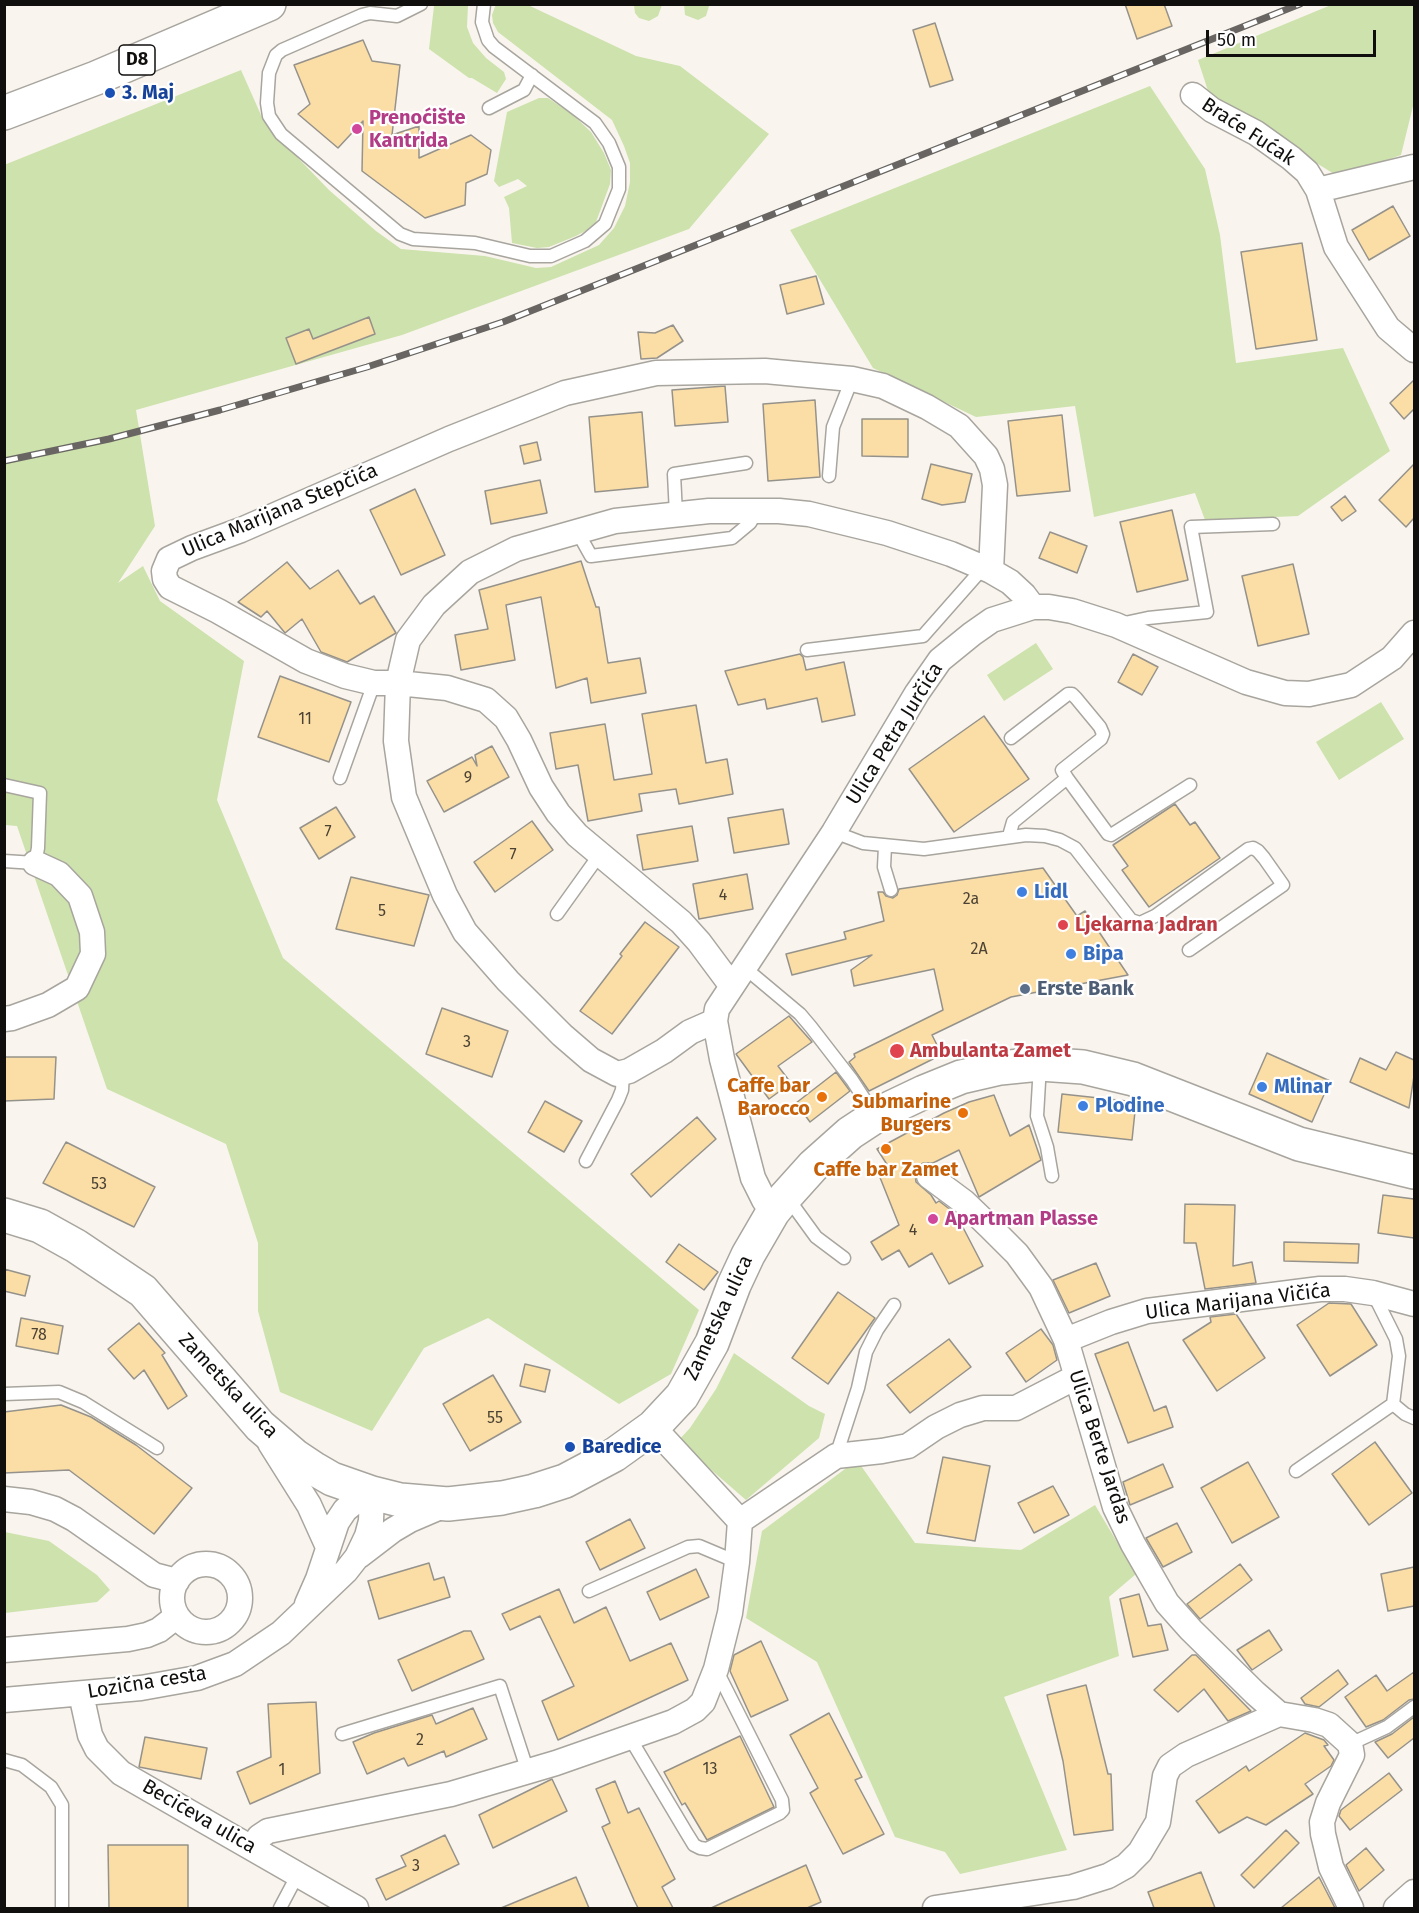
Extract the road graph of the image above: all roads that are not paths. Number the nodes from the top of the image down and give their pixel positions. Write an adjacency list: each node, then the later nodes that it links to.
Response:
1 (269, 4): 7 (main road, D8)
2 (421, 4): 4 (lane)
3 (484, 4): 4 (lane)
4 (532, 75): 6 (lane)
5 (1193, 95): 9 (street, Braće Fućak)
6 (489, 108)
7 (4, 113)
8 (1414, 167): 9 (street)
9 (1318, 190): 10 (street, Braće Fućak)
10 (1414, 350)
11 (852, 379): 13 (lane); 18 (street, Ulica Marijana Stepčića); 23 (street, Ulica Marijana Stepčića)
12 (746, 463): 15 (lane)
13 (830, 476)
14 (757, 511): 15 (street); 17 (lane); 18 (street)
15 (676, 514): 17 (street)
16 (1273, 524): 20 (lane)
17 (577, 531): 24 (street)
18 (987, 569): 19 (street); 22 (lane)
19 (1033, 607): 20 (street, Ulica Petra Jurčića); 30 (street, Ulica Petra Jurčića)
20 (1116, 625): 21 (street, Ulica Petra Jurčića)
21 (1414, 633)
22 (807, 650)
23 (374, 683): 24 (street, Ulica Marijana Stepčića); 26 (lane)
24 (398, 683): 33 (street, Ulica Marijana Stepčića); 43 (street)
25 (1011, 738): 27 (lane)
26 (340, 778)
27 (1067, 778): 29 (lane); 31 (lane)
28 (4, 785): 35 (lane)
29 (1190, 785)
30 (834, 832): 32 (lane); 39 (street, Ulica Petra Jurčića)
31 (1009, 836): 32 (lane); 38 (lane)
32 (885, 846): 36 (lane)
33 (600, 854): 37 (lane); 39 (street, Ulica Marijana Stepčića)
34 (4, 861): 35 (lane)
35 (35, 863): 40 (street)
36 (891, 890)
37 (557, 915)
38 (1189, 950)
39 (738, 976): 41 (street, Ulica Petra Jurčića); 44 (lane)
40 (4, 1019)
41 (715, 1022): 43 (street); 49 (street)
42 (1040, 1064): 44 (main road, Zametska ulica); 46 (main road, Zametska ulica); 48 (lane)
43 (623, 1072): 45 (lane)
44 (876, 1116): 49 (main road, Zametska ulica)
45 (586, 1161)
46 (1414, 1172)
47 (929, 1176): 55 (street, Ulica Berte Jardas)
48 (1052, 1176)
49 (780, 1204): 51 (lane); 61 (main road, Zametska ulica)
50 (4, 1215): 60 (main road, Zametska ulica)
51 (844, 1258)
52 (1373, 1293): 53 (street, Ulica Marijana Vičića); 55 (street, Ulica Marijana Vičića); 58 (lane)
53 (1414, 1304)
54 (894, 1305): 63 (lane)
55 (1066, 1340): 56 (street, Ulica Berte Jardas)
56 (1076, 1377): 63 (street); 81 (street, Ulica Berte Jardas)
57 (4, 1394): 62 (lane)
58 (1393, 1404): 59 (lane); 64 (lane)
59 (1414, 1418)
60 (260, 1426): 65 (main road, Zametska ulica); 69 (street)
61 (653, 1427): 67 (main road, Zametska ulica); 68 (street)
62 (157, 1448)
63 (836, 1456): 68 (street)
64 (1296, 1471)
65 (372, 1493): 67 (main road, Zametska ulica); 69 (street, Lozična cesta); 70 (street, Lozična cesta)
66 (4, 1499): 72 (street)
67 (448, 1504): 70 (street)
68 (740, 1521): 71 (street)
69 (328, 1547): 74 (street, Lozična cesta)
70 (357, 1557): 74 (street, Lozična cesta)
71 (737, 1562): 73 (lane); 77 (street)
72 (177, 1581): 75 (street); 75 (street)
73 (589, 1591)
74 (305, 1609): 78 (street, Lozična cesta)
75 (177, 1616): 76 (street)
76 (4, 1650)
77 (716, 1669): 83 (street); 83 (lane)
78 (81, 1694): 79 (street, Lozična cesta); 87 (street, Becićeva ulica)
79 (4, 1701)
80 (1414, 1707): 84 (lane)
81 (1279, 1714): 84 (street); 93 (street)
82 (342, 1734): 86 (lane)
83 (630, 1738): 86 (street)
84 (1350, 1744): 94 (street)
85 (4, 1760): 90 (lane)
86 (528, 1772): 87 (street)
87 (253, 1848): 88 (street, Becićeva ulica)
88 (298, 1874): 91 (lane); 92 (street, Becićeva ulica)
89 (1414, 1892): 95 (street)
90 (62, 1908)
91 (280, 1908)
92 (356, 1908)
93 (935, 1908)
94 (1351, 1908)
95 (1396, 1908)

